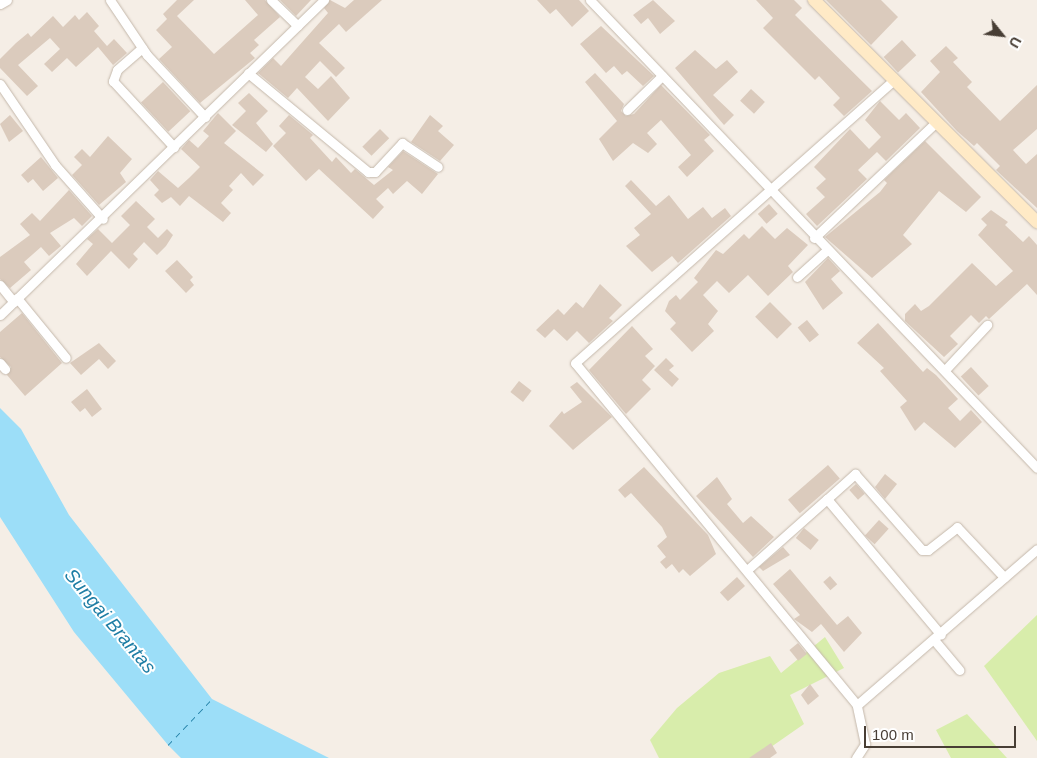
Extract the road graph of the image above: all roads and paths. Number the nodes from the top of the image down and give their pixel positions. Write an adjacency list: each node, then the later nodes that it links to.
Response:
1 (7, 0): 7 (street)
2 (110, 0): 9 (street)
3 (271, 0): 8 (street)
4 (324, 0): 8 (street)
5 (590, 0): 11 (street)
6 (814, 0): 12 (main road)
7 (0, 4)
8 (298, 26): 10 (street)
9 (142, 48): 15 (street); 17 (street)
10 (248, 73): 15 (street); 18 (street)
11 (662, 76): 14 (street); 19 (street)
12 (893, 81): 16 (main road); 19 (street)
13 (0, 84): 20 (street)
14 (627, 110)
15 (205, 116): 17 (street)
16 (935, 123): 21 (main road); 22 (street)
17 (174, 147): 20 (street)
18 (438, 167)
19 (769, 191): 22 (street); 34 (street)
20 (103, 219): 26 (street)
21 (1037, 222)
22 (814, 238): 23 (street)
23 (826, 251): 24 (street); 30 (street)
24 (797, 277)
25 (0, 284): 26 (street)
26 (16, 300): 27 (street); 29 (street)
27 (0, 315)
28 (988, 325): 30 (street)
29 (66, 358)
30 (945, 370): 31 (street)
31 (1037, 468)
32 (827, 499): 34 (street); 35 (street); 36 (street)
33 (1037, 549): 35 (street)
34 (747, 570): 38 (street)
35 (1004, 577): 36 (street)
36 (938, 638): 37 (street); 38 (street)
37 (959, 670)
38 (857, 705): 39 (street)
39 (856, 758)

